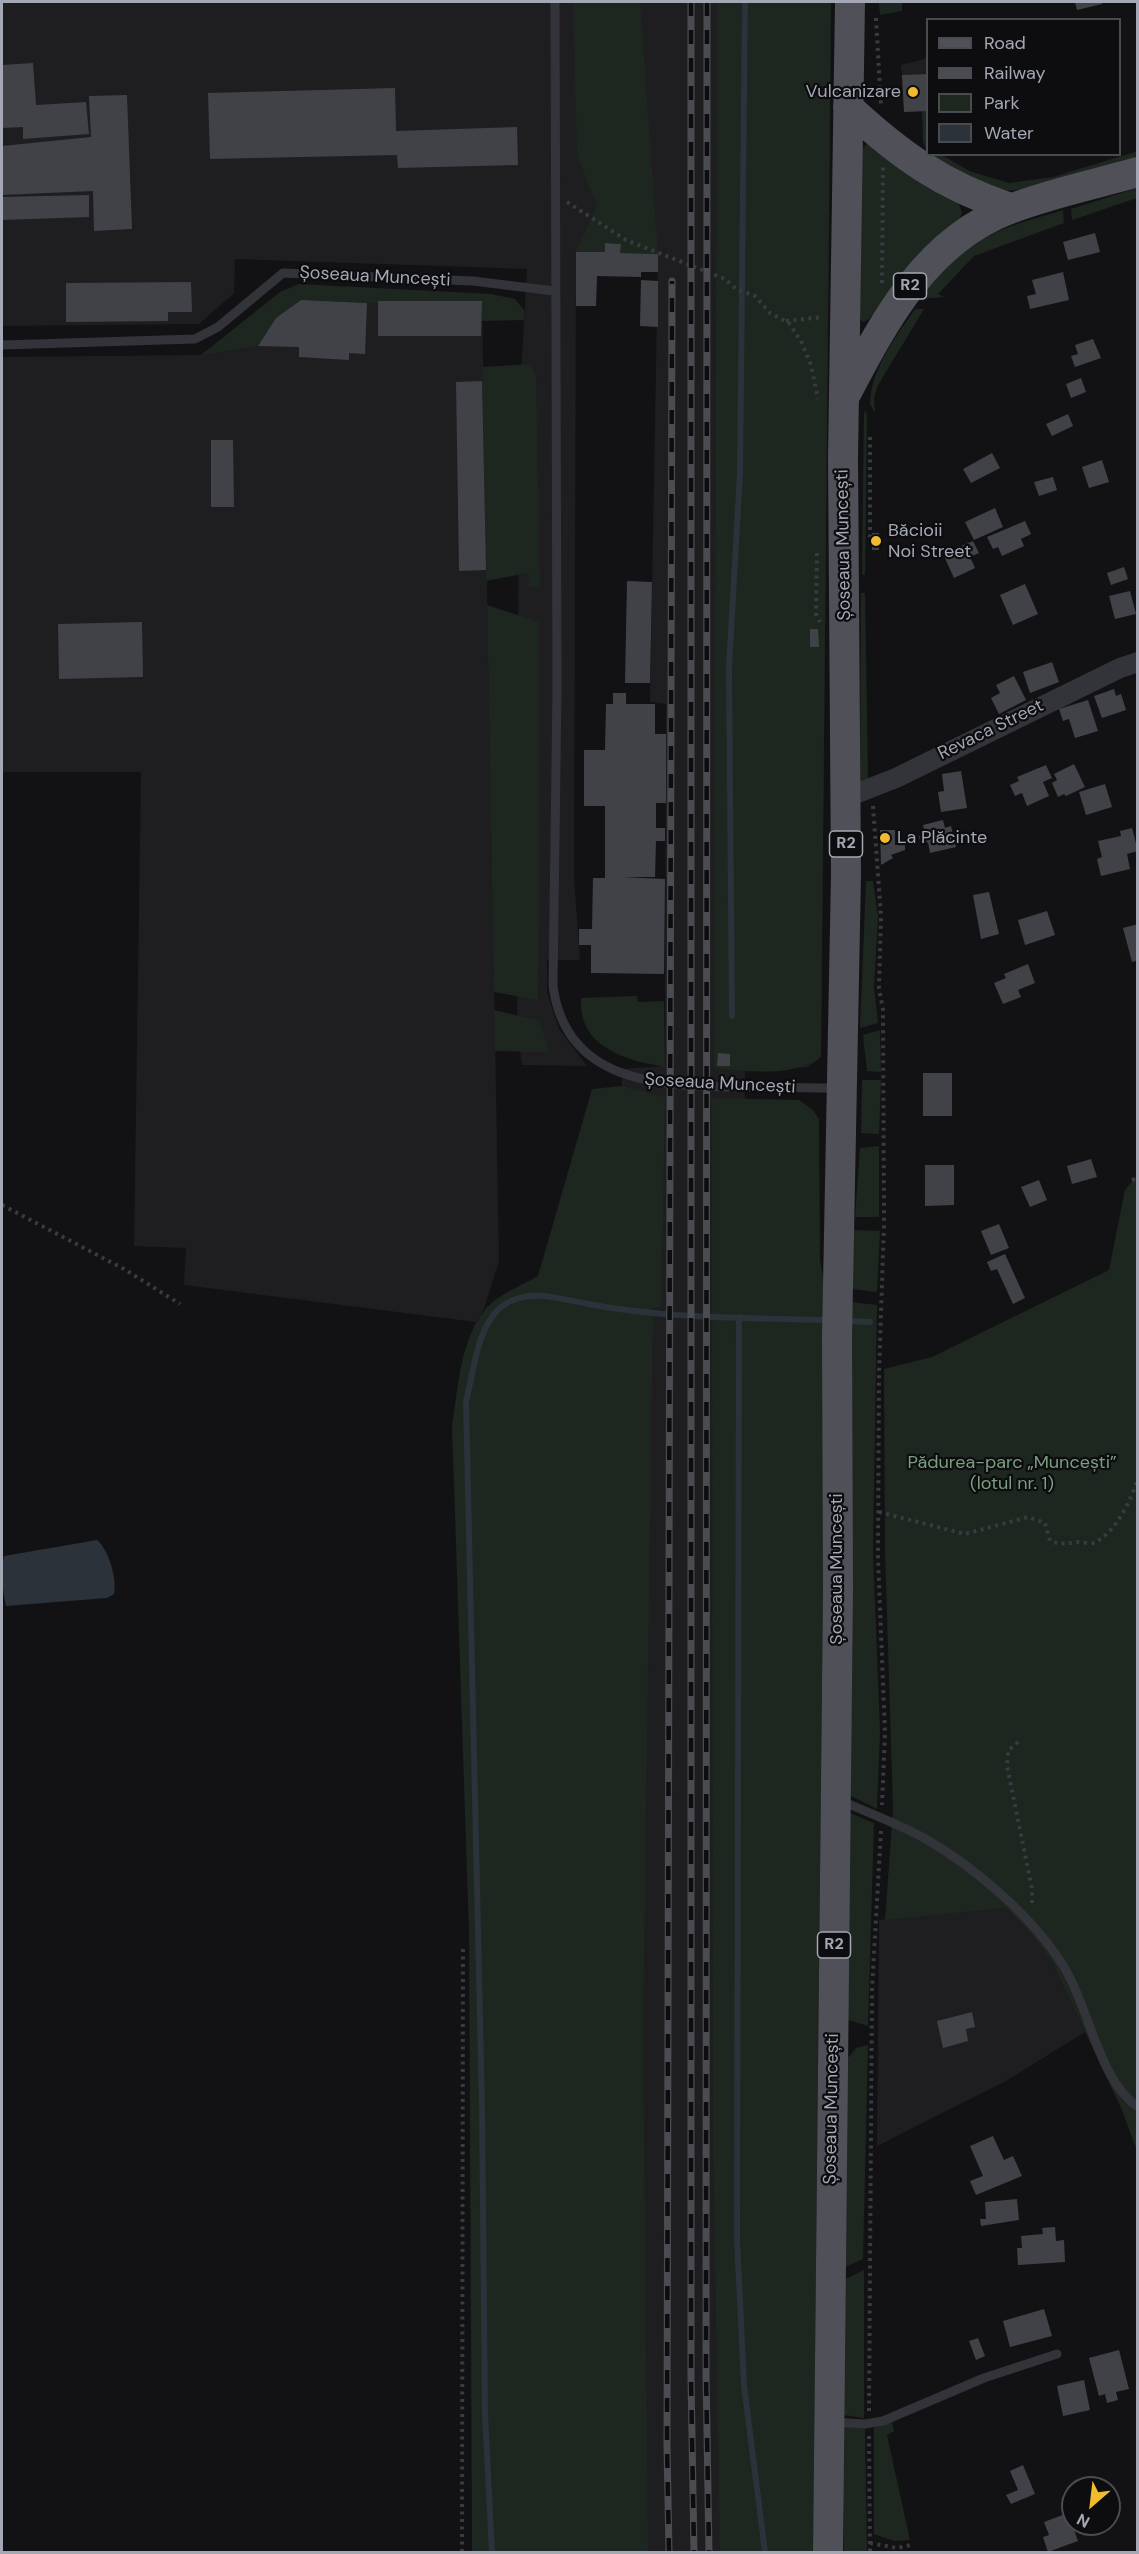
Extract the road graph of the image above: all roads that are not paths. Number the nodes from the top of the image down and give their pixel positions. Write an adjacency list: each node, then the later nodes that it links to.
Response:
1 (555, 2): 6 (lane, Șoseaua Muncești)
2 (863, 7): 3 (main road, Șoseaua Muncești)
3 (848, 107): 5 (main road); 8 (main road, Șoseaua Muncești)
4 (1137, 172): 5 (main road, R2)
5 (1010, 208): 8 (main road, R2)
6 (554, 291): 7 (lane, Șoseaua Muncești); 11 (lane, Șoseaua Muncești)
7 (2, 345)
8 (832, 403): 10 (main road, Șoseaua Muncești / R2)
9 (1137, 662): 10 (street, Revaca Street)
10 (845, 798): 11 (main road, Șoseaua Muncești / R2)
11 (841, 1088): 12 (main road, Șoseaua Muncești / R2)
12 (836, 1797): 13 (lane); 15 (main road, Șoseaua Muncești / R2)
13 (1137, 2107)
14 (1057, 2354): 15 (lane)
15 (829, 2422): 16 (main road, Șoseaua Muncești / R2)
16 (828, 2553)

